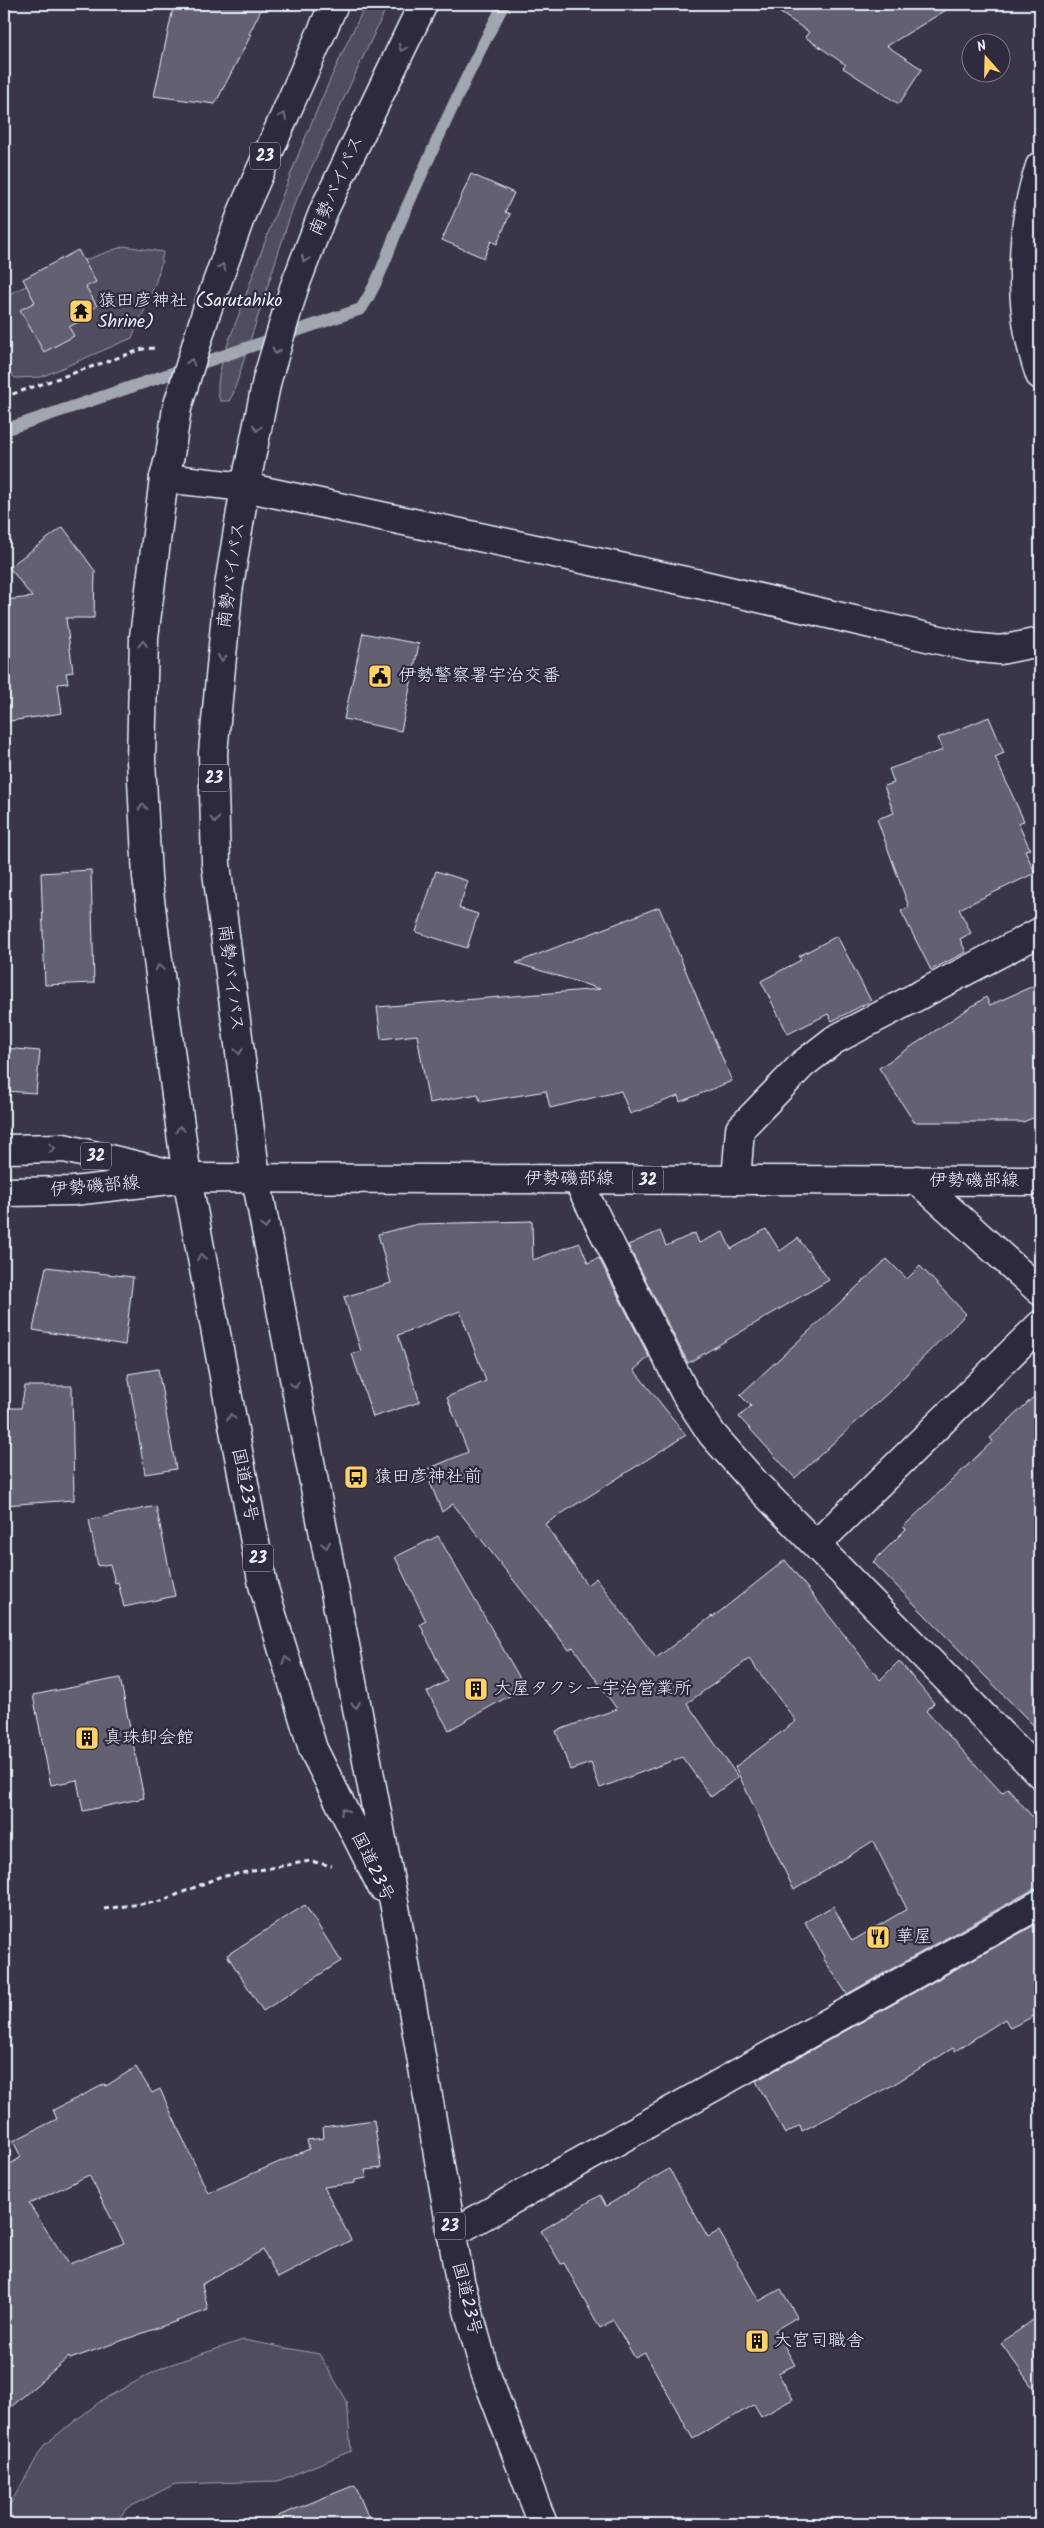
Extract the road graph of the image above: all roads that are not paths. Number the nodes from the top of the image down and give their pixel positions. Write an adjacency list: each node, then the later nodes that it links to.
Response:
1 (334, 4): 5 (main road, 23, one-way to 1)
2 (423, 4): 6 (main road, 南勢バイパス / 23, one-way to 6)
3 (1040, 166): 4 (main road)
4 (1040, 375)
5 (164, 478): 6 (main road); 10 (main road, 23, one-way to 5)
6 (244, 488): 7 (main road); 11 (main road, 南勢バイパス / 23, one-way to 11)
7 (1040, 642)
8 (1040, 932): 13 (main road)
9 (4, 1149): 10 (main road, 伊勢磯部線 / 32, one-way to 10)
10 (187, 1178): 11 (main road, 伊勢磯部線 / 32); 16 (main road, 伊勢磯部線 / 32); 22 (main road, 国道23号 / 23, one-way to 10)
11 (256, 1178): 12 (main road, 伊勢磯部線 / 32); 22 (main road, 国道23号 / 23, one-way to 22)
12 (577, 1179): 13 (main road, 伊勢磯部線 / 32); 19 (main road)
13 (736, 1180): 14 (main road, 伊勢磯部線 / 32)
14 (917, 1180): 15 (main road, 伊勢磯部線 / 32); 17 (main road)
15 (1040, 1181)
16 (4, 1192)
17 (1040, 1291)
18 (1040, 1325): 19 (main road)
19 (817, 1544): 20 (main road)
20 (1040, 1774)
21 (1040, 1904): 23 (main road)
22 (397, 1918): 23 (main road, 国道23号 / 23)
23 (451, 2234): 24 (main road, 国道23号 / 23)
24 (543, 2524)

